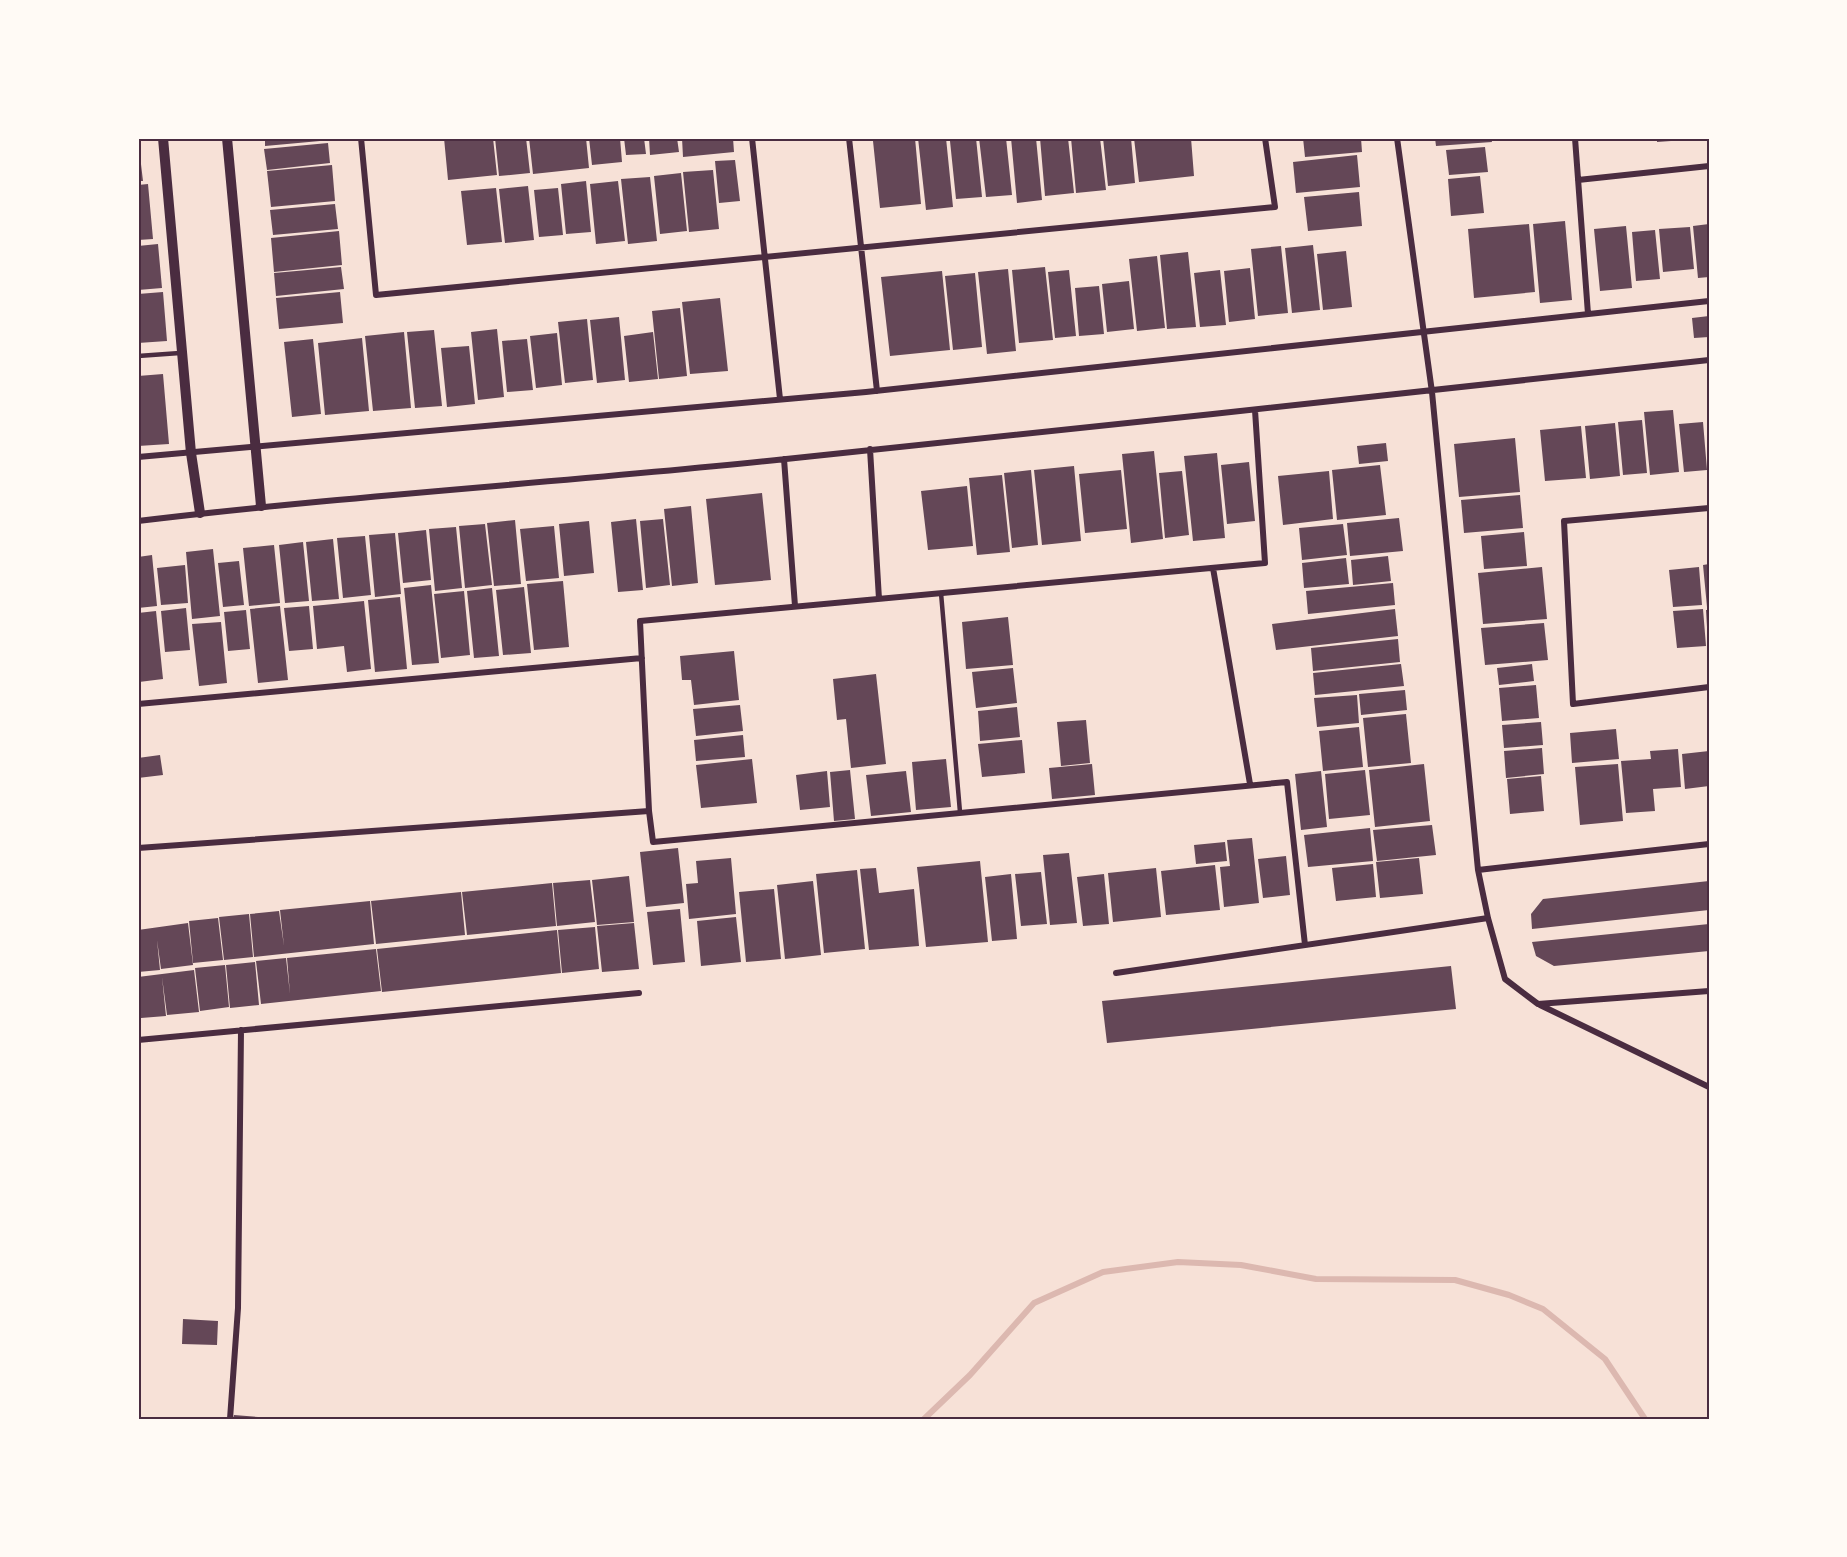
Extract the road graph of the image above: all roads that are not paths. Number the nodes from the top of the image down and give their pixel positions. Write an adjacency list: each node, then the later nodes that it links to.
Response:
1 (163, 138): 16 (street)
2 (226, 138): 23 (street)
3 (361, 138): 12 (street)
4 (752, 138): 12 (street)
5 (849, 138): 11 (street)
6 (1265, 138): 11 (street)
7 (1397, 138): 15 (street)
8 (1575, 138): 10 (street)
9 (1709, 166): 10 (street)
10 (1578, 180): 14 (street)
11 (860, 248): 12 (street); 19 (street)
12 (763, 257): 21 (street)
13 (1709, 301): 14 (street)
14 (1588, 314): 15 (street)
15 (1422, 331): 19 (street); 20 (street)
16 (182, 353): 17 (lane); 25 (street)
17 (138, 356)
18 (1709, 360): 20 (street)
19 (877, 391): 21 (street)
20 (1432, 392): 22 (street); 44 (street)
21 (780, 399): 23 (street)
22 (1255, 410): 24 (street); 32 (street)
23 (254, 446): 25 (street); 28 (street)
24 (870, 449): 27 (street); 34 (street)
25 (191, 453): 26 (street); 30 (street)
26 (138, 458)
27 (784, 459): 28 (street); 35 (street)
28 (261, 506): 30 (street)
29 (1709, 508): 37 (street)
30 (200, 513): 31 (street)
31 (138, 521)
32 (1213, 568): 33 (street); 39 (street)
33 (941, 593): 34 (street); 41 (lane)
34 (879, 598): 35 (street)
35 (795, 606): 36 (street)
36 (642, 658): 38 (street); 40 (street)
37 (1709, 687)
38 (138, 704)
39 (1250, 784): 41 (street); 46 (street)
40 (649, 811): 41 (street); 43 (street)
41 (960, 812)
42 (1709, 844): 44 (street)
43 (138, 848)
44 (1478, 870): 45 (street)
45 (1488, 918): 46 (street); 50 (street)
46 (1305, 945): 47 (street)
47 (1116, 973)
48 (1709, 991): 50 (street)
49 (639, 993): 51 (street)
50 (1538, 1004): 53 (street)
51 (241, 1030): 52 (street); 54 (street)
52 (138, 1040)
53 (1709, 1087)
54 (230, 1419)

